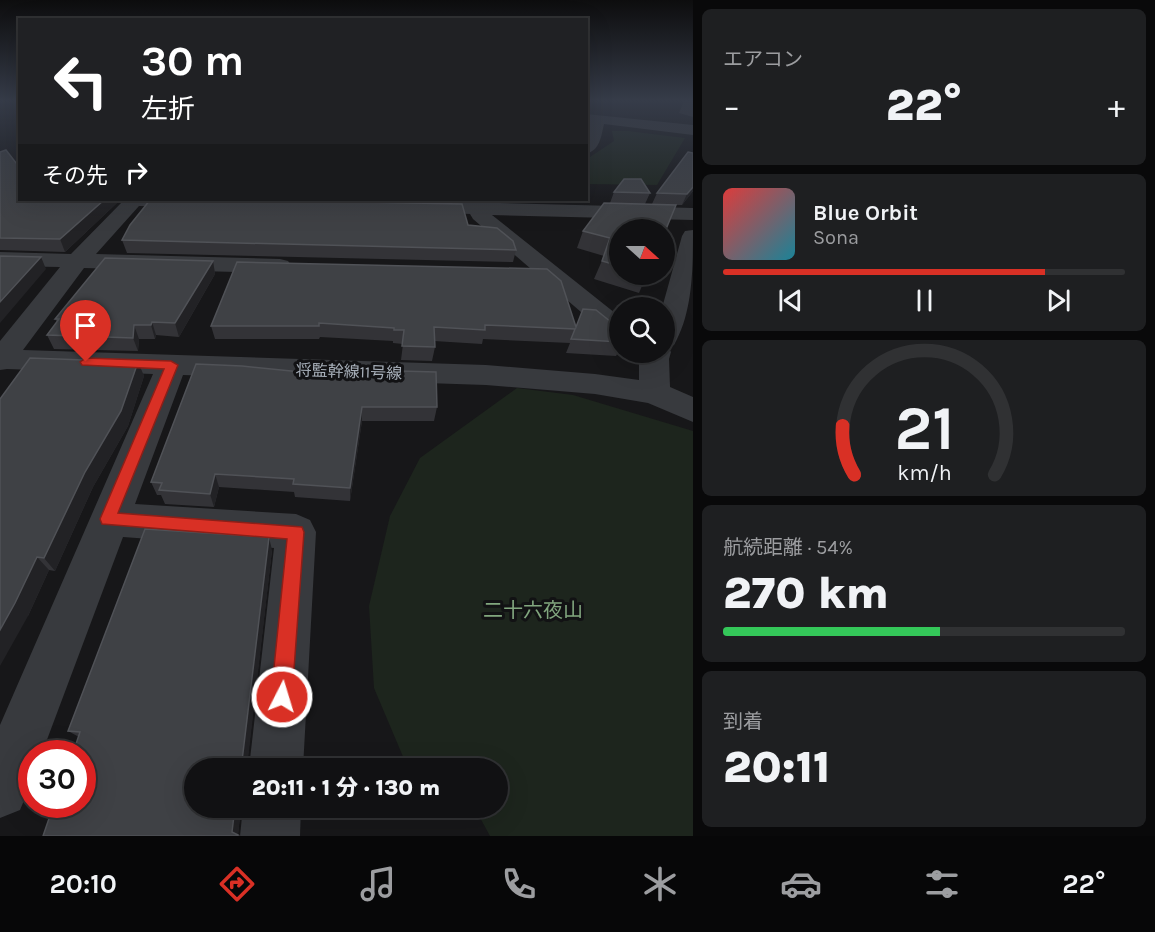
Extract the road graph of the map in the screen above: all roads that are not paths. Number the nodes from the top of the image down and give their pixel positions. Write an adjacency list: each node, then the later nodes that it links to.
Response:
1 (135, 201): 7 (street)
2 (400, 206): 3 (street)
3 (472, 208): 4 (street); 10 (street)
4 (693, 214)
5 (693, 236): 11 (street)
6 (0, 259): 7 (street)
7 (77, 261): 8 (street); 13 (street)
8 (301, 267)
9 (513, 272): 10 (street)
10 (549, 273): 12 (street)
11 (675, 304)
12 (609, 322)
13 (0, 360): 15 (street, 将監幹線11号線)
14 (661, 363): 16 (street)
15 (171, 365): 16 (street, 将監幹線11号線); 18 (street)
16 (655, 393): 17 (street, 将監幹線11号線)
17 (693, 410)
18 (108, 519): 19 (street); 20 (street)
19 (277, 758)
20 (0, 790)
21 (271, 818): 22 (street)
22 (270, 836)

